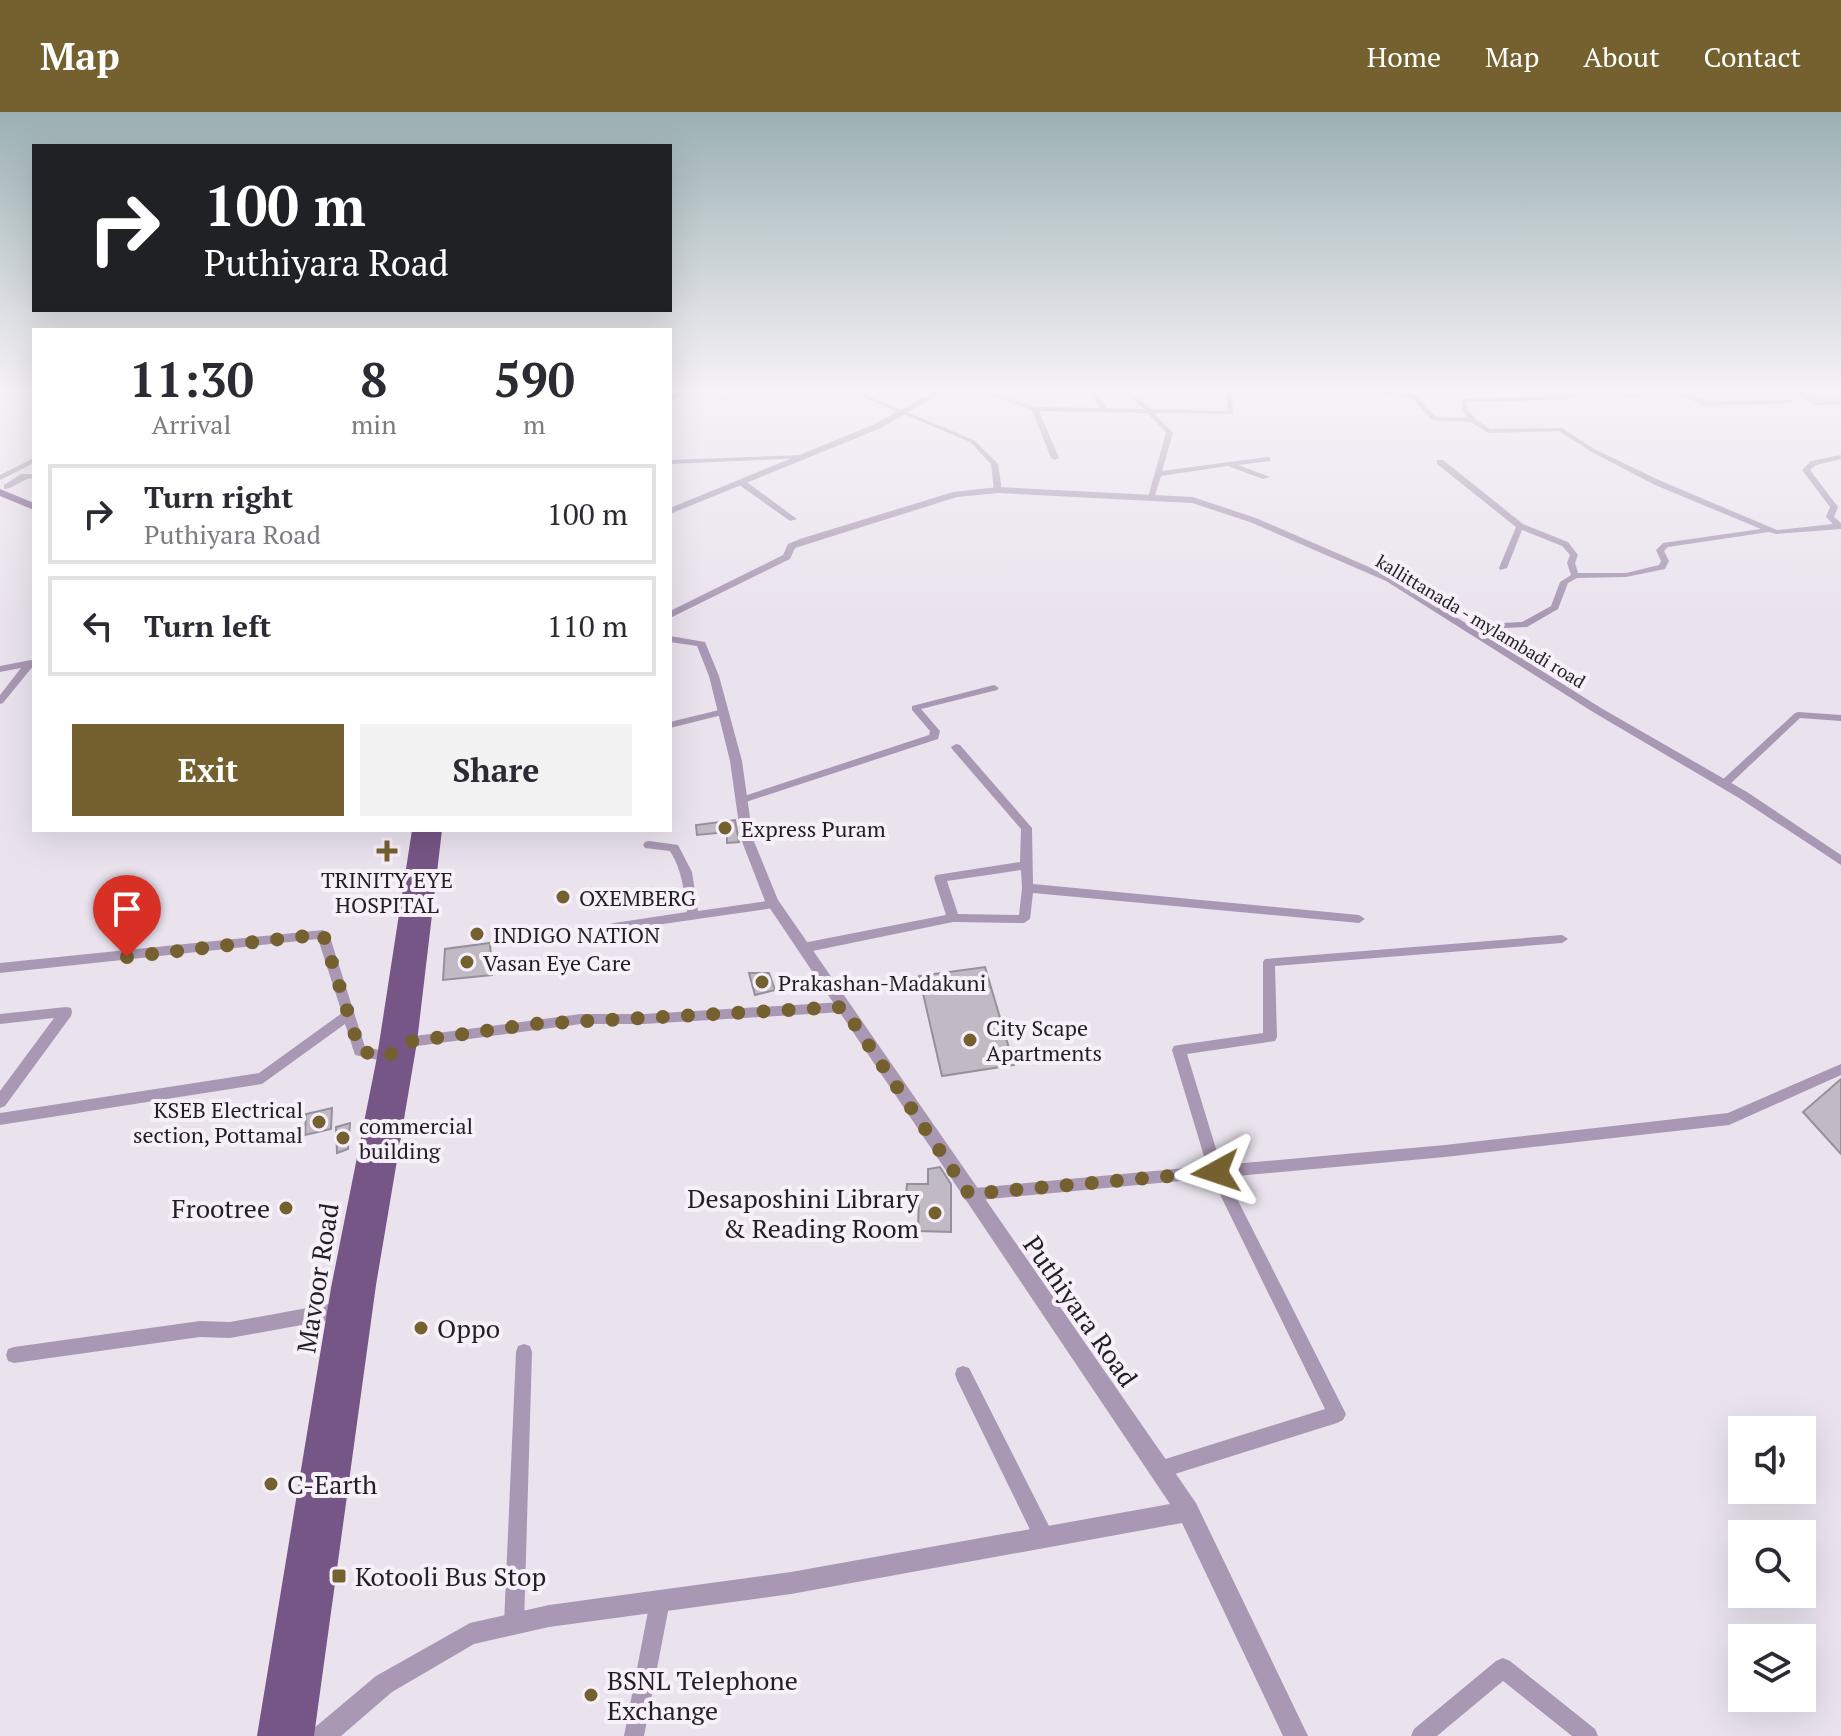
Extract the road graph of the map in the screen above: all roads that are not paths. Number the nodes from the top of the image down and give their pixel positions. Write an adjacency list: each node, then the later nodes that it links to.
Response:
1 (27, 466): 14 (street)
2 (781, 466): 13 (street)
3 (994, 466): 15 (street)
4 (1160, 466): 10 (street)
5 (1215, 466): 10 (street)
6 (1233, 466): 12 (street)
7 (1445, 466): 21 (street)
8 (1624, 466): 23 (street)
9 (1811, 466): 22 (street)
10 (1158, 474): 16 (street)
11 (32, 476): 14 (street)
12 (1266, 477)
13 (741, 482): 19 (street); 20 (street)
14 (2, 486): 17 (main road); 18 (main road)
15 (998, 490): 16 (street, kallittanada - mylambadi road); 26 (street, kallittanada - mylambadi road)
16 (1151, 495): 27 (street, kallittanada - mylambadi road)
17 (32, 496)
18 (32, 506)
19 (672, 510)
20 (793, 519)
21 (1520, 526): 24 (street); 25 (street)
22 (1841, 526): 23 (street)
23 (1771, 530): 25 (street)
24 (1503, 568)
25 (1575, 576): 27 (street)
26 (672, 614)
27 (1466, 628): 37 (street, kallittanada - mylambadi road)
28 (672, 639): 33 (street, Puthiyara Road)
29 (31, 663): 30 (street); 32 (street)
30 (0, 669)
31 (994, 688): 38 (street)
32 (0, 701)
33 (723, 712): 35 (street); 38 (street, Puthiyara Road)
34 (1841, 718): 37 (street)
35 (672, 725)
36 (956, 747): 43 (street)
37 (1724, 784): 42 (street, kallittanada - mylambadi road)
38 (742, 800): 45 (street, Puthiyara Road)
39 (420, 832): 57 (main road, Mavoor Road)
40 (434, 832): 56 (main road, Mavoor Road)
41 (649, 845): 46 (street)
42 (1841, 861)
43 (1026, 865): 44 (street); 47 (street)
44 (1028, 888): 47 (street); 48 (street)
45 (774, 904): 46 (street); 51 (street, Puthiyara Road)
46 (693, 917): 49 (street)
47 (953, 918): 51 (street)
48 (1359, 919)
49 (614, 927)
50 (1562, 939): 61 (street)
51 (803, 948): 53 (street, Puthiyara Road)
52 (0, 968): 54 (street)
53 (843, 1007): 56 (street); 62 (street, Puthiyara Road)
54 (347, 1016): 57 (street); 60 (street)
55 (0, 1019): 59 (street)
56 (407, 1042): 57 (street); 73 (main road, Mavoor Road)
57 (387, 1057): 63 (main road, Mavoor Road)
58 (1841, 1069): 61 (street)
59 (0, 1102)
60 (0, 1119)
61 (1216, 1172): 62 (street); 67 (street)
62 (969, 1194): 67 (street, Puthiyara Road)
63 (340, 1310): 65 (street); 72 (main road, Mavoor Road)
64 (524, 1352): 71 (street)
65 (14, 1355)
66 (963, 1374): 69 (street)
67 (1159, 1470): 68 (street, Puthiyara Road)
68 (1188, 1511): 69 (street); 76 (street, Puthiyara Road)
69 (1044, 1537): 70 (street)
70 (660, 1601): 71 (street); 75 (street)
71 (514, 1624): 74 (street)
72 (272, 1736)
73 (299, 1736)
74 (322, 1736)
75 (634, 1736)
76 (1296, 1736)
77 (1421, 1736): 78 (street)
78 (1588, 1736)

